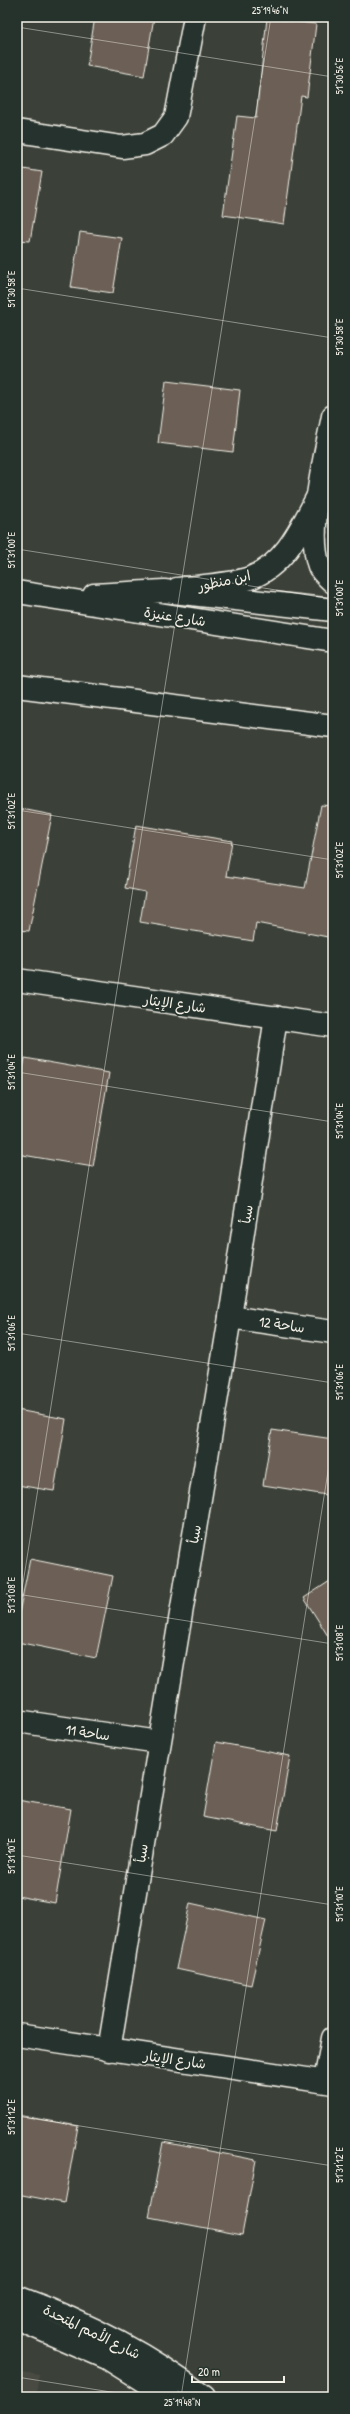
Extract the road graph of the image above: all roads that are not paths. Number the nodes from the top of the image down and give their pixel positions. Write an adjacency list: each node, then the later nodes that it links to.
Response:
1 (195, 17): 2 (main road)
2 (17, 131)
3 (333, 416): 4 (main road, ابن منظور)
4 (317, 498): 5 (main road, ابن منظور); 6 (main road, ابن منظور)
5 (333, 582)
6 (164, 591): 8 (main road); 9 (main road)
7 (17, 592): 8 (main road, شارع عنيزة)
8 (47, 597): 10 (main road, شارع عنيزة)
9 (333, 610)
10 (333, 640)
11 (17, 686): 12 (main road)
12 (333, 726)
13 (17, 980): 14 (main road, شارع الإيثار)
14 (276, 1017): 15 (main road, شارع الإيثار); 16 (main road, سبأ)
15 (333, 1026)
16 (230, 1317): 17 (main road, ساحة 12); 19 (main road, سبأ)
17 (333, 1332)
18 (17, 1721): 19 (main road, ساحة 11)
19 (159, 1742): 22 (main road, سبأ)
20 (17, 2035): 22 (main road, شارع الإيثار)
21 (333, 2038): 23 (main road)
22 (109, 2050): 23 (main road, شارع الإيثار)
23 (329, 2082)
24 (17, 2297): 27 (main road, شارع الأمم المتحدة)
25 (17, 2319): 26 (main road, شارع الأمم المتحدة)
26 (169, 2397)
27 (204, 2397)

